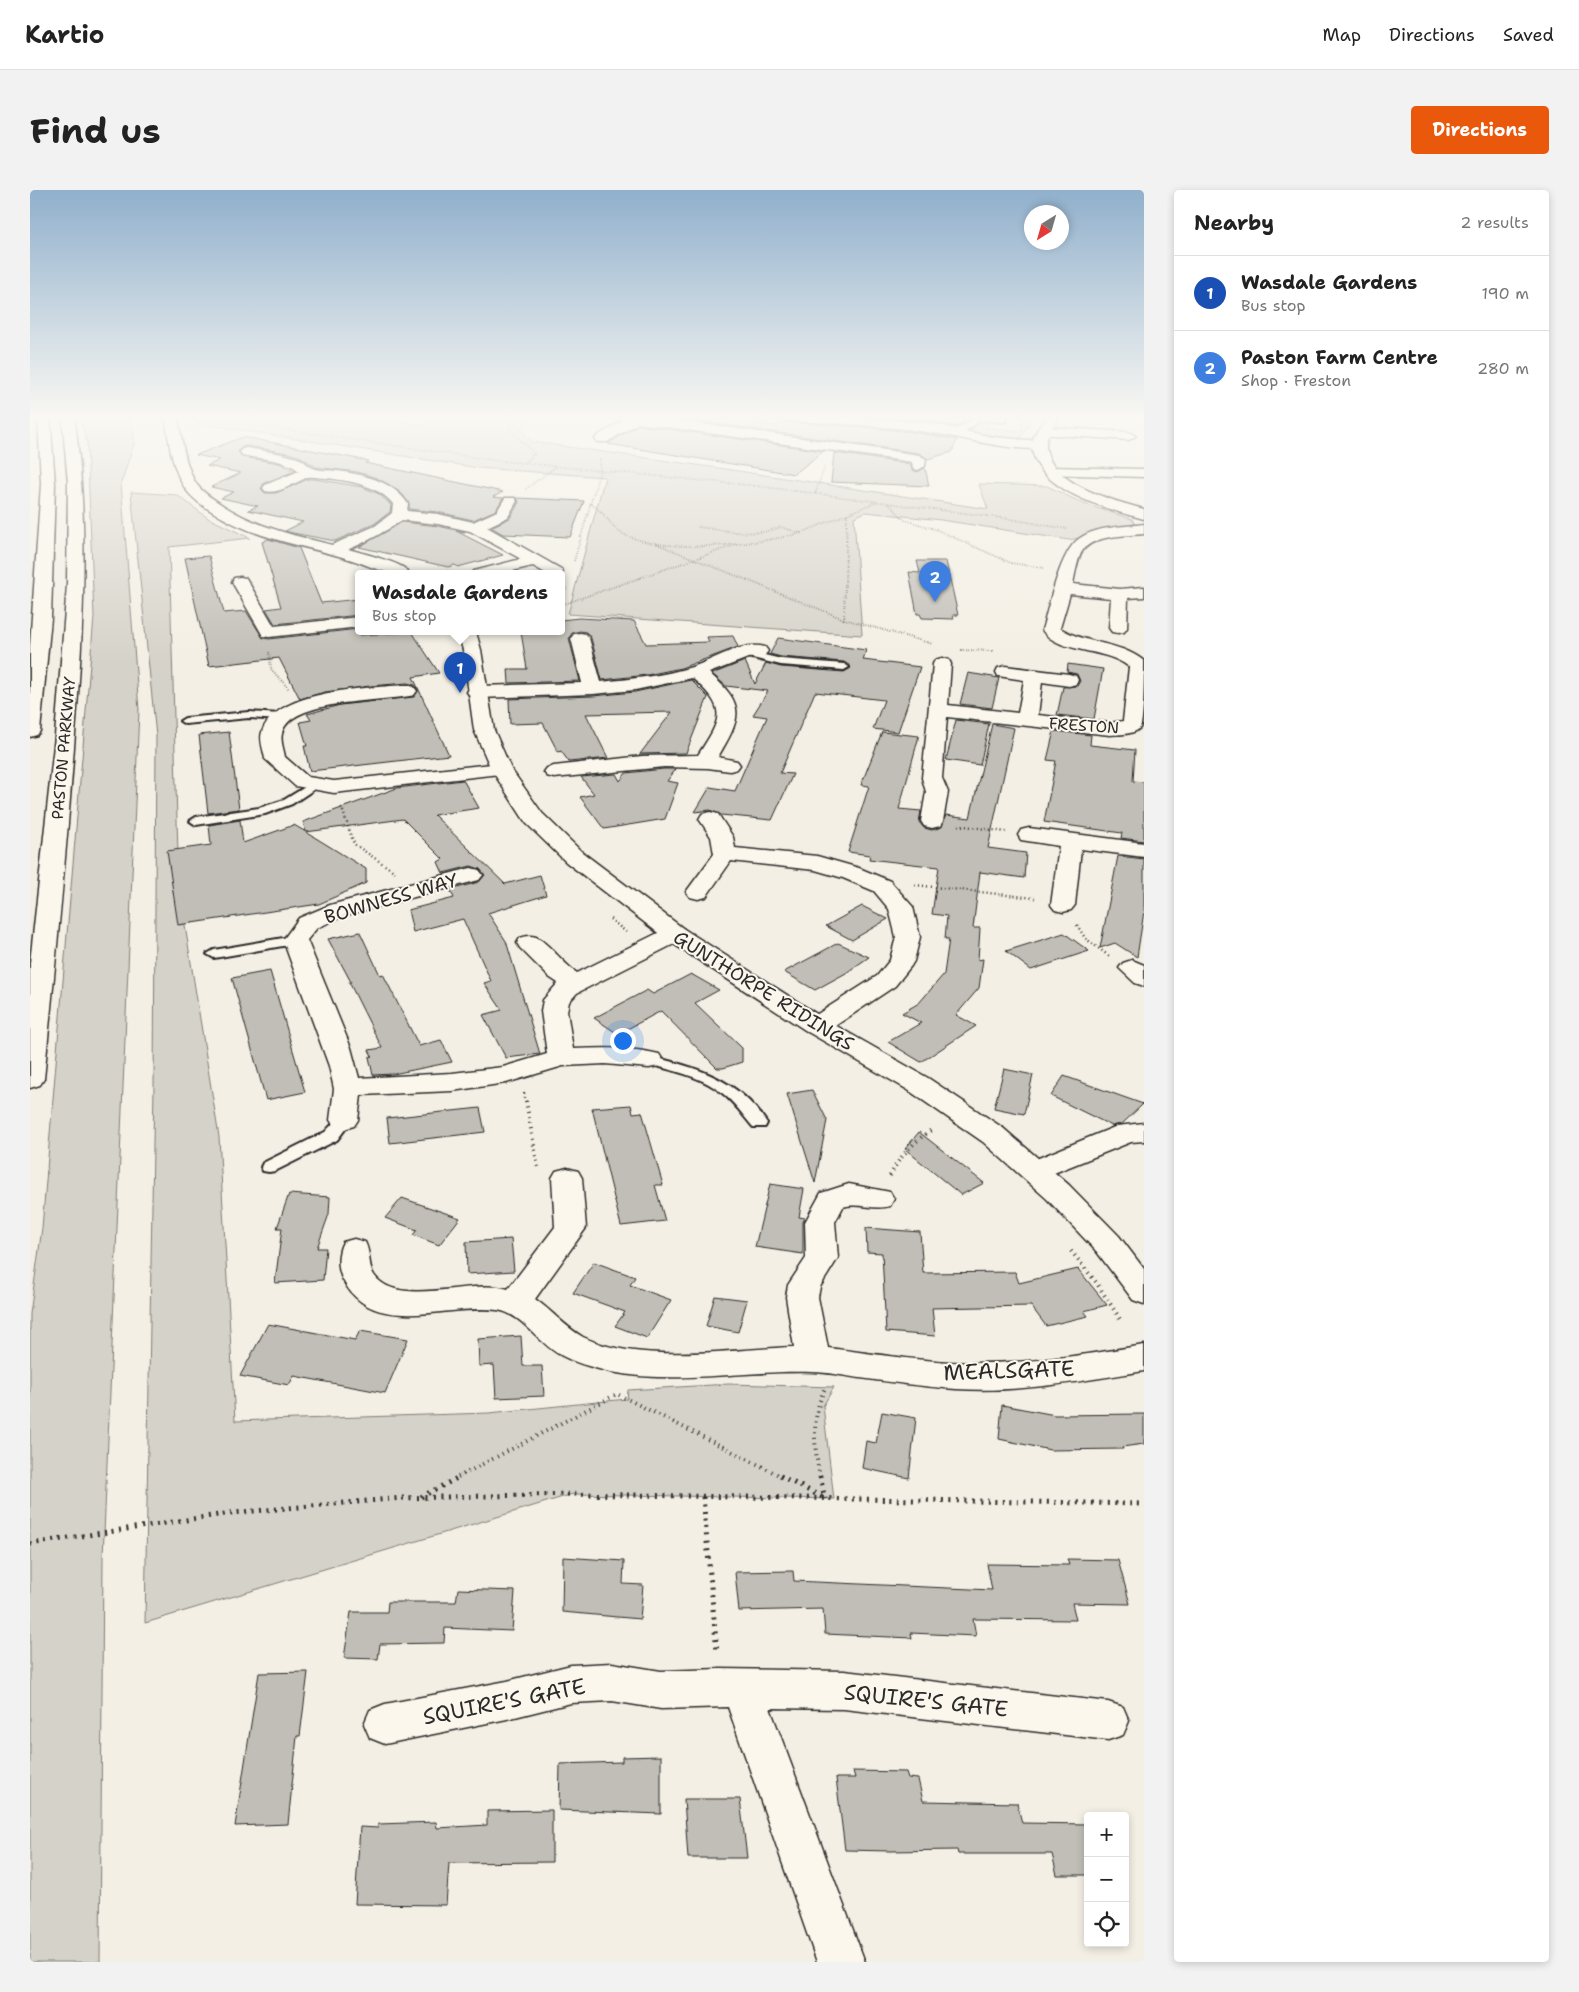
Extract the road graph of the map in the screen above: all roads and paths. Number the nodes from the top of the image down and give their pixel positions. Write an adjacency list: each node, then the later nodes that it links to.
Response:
1 (47, 498): 60 (main road, PASTON PARKWAY)
2 (76, 498): 87 (main road, PASTON PARKWAY)
3 (202, 498): 23 (main road)
4 (396, 498): 15 (main road)
5 (514, 498): 12 (path)
6 (592, 498): 11 (path)
7 (848, 498): 9 (path)
8 (1096, 498): 14 (main road)
9 (877, 501): 10 (path); 13 (path)
10 (888, 503): 19 (path); 31 (path)
11 (590, 504): 21 (path); 26 (path)
12 (504, 505): 16 (main road)
13 (846, 514): 20 (path); 37 (path)
14 (1144, 514)
15 (398, 515): 16 (main road); 23 (main road)
16 (475, 527): 25 (main road)
17 (698, 527): 20 (path)
18 (1144, 529): 31 (main road, FRESTON)
19 (1074, 531)
20 (801, 534): 22 (path)
21 (652, 542): 22 (path); 24 (path)
22 (741, 543): 24 (path)
23 (333, 550): 27 (main road)
24 (695, 559): 36 (path); 37 (path)
25 (534, 562): 28 (main road); 29 (main road)
26 (572, 568)
27 (392, 570)
28 (498, 570)
29 (550, 570)
30 (241, 579): 40 (main road)
31 (1066, 580): 35 (main road); 57 (main road, FRESTON)
32 (568, 584): 34 (path)
33 (1144, 592): 35 (main road)
34 (565, 593)
35 (1120, 594): 39 (main road)
36 (565, 604)
37 (844, 618): 41 (path)
38 (355, 622): 40 (main road)
39 (1118, 628)
40 (269, 632): 54 (path)
41 (890, 633)
42 (468, 635): 53 (main road, GUNTHORPE RIDINGS)
43 (580, 638): 51 (main road)
44 (752, 652): 46 (lane); 47 (main road)
45 (942, 664): 55 (main road)
46 (844, 667)
47 (696, 672): 51 (main road); 61 (main road)
48 (1005, 672): 49 (main road)
49 (1034, 676): 50 (main road); 58 (main road, FRESTON)
50 (1069, 680)
51 (593, 688): 53 (main road)
52 (407, 691): 54 (main road)
53 (477, 692): 63 (main road, GUNTHORPE RIDINGS)
54 (317, 702): 56 (main road)
55 (938, 710): 58 (main road, FRESTON); 68 (main road)
56 (280, 717): 59 (lane); 65 (main road)
57 (1139, 718): 58 (main road, FRESTON)
58 (1027, 720)
59 (185, 721)
60 (30, 731)
61 (705, 761): 62 (main road); 64 (main road)
62 (730, 765)
63 (501, 769): 65 (main road); 78 (main road, GUNTHORPE RIDINGS)
64 (554, 772)
65 (324, 786): 67 (lane); 75 (path)
66 (710, 819): 72 (main road)
67 (196, 821)
68 (932, 821): 69 (path)
69 (1029, 835): 70 (main road)
70 (1071, 840): 71 (main road); 77 (main road)
71 (1144, 850)
72 (725, 854): 74 (main road); 76 (main road)
73 (472, 875): 75 (main road, BOWNESS WAY)
74 (882, 886): 77 (path); 84 (main road)
75 (418, 888): 79 (main road, BOWNESS WAY)
76 (698, 892)
77 (1063, 901): 82 (path)
78 (674, 934): 83 (main road); 84 (main road, GUNTHORPE RIDINGS)
79 (295, 940): 81 (lane); 88 (main road)
80 (529, 943): 83 (main road)
81 (214, 954)
82 (1138, 973)
83 (576, 984): 85 (main road)
84 (816, 1026): 94 (main road, GUNTHORPE RIDINGS)
85 (561, 1058): 86 (main road); 88 (main road)
86 (648, 1060): 90 (lane)
87 (30, 1079)
88 (348, 1087): 89 (main road)
89 (344, 1120): 93 (lane)
90 (759, 1123)
91 (940, 1123): 96 (path)
92 (1144, 1132): 94 (main road)
93 (270, 1167)
94 (1034, 1171): 99 (main road, GUNTHORPE RIDINGS)
95 (567, 1178): 100 (main road)
96 (878, 1199): 103 (main road)
97 (1065, 1244): 101 (path)
98 (354, 1250): 100 (main road, MEALSGATE)
99 (1144, 1292)
100 (515, 1303): 103 (main road, MEALSGATE)
101 (1122, 1322)
102 (1144, 1358): 103 (main road, MEALSGATE)
103 (828, 1360): 106 (path)
104 (703, 1497): 105 (path); 106 (path); 109 (path)
105 (420, 1498): 106 (path); 108 (path)
106 (825, 1499): 107 (path)
107 (1144, 1504)
108 (30, 1544)
109 (732, 1689): 110 (main road, SQUIRE'S GATE); 111 (main road, SQUIRE'S GATE); 112 (main road)
110 (1108, 1721)
111 (385, 1724)
112 (841, 1962)

